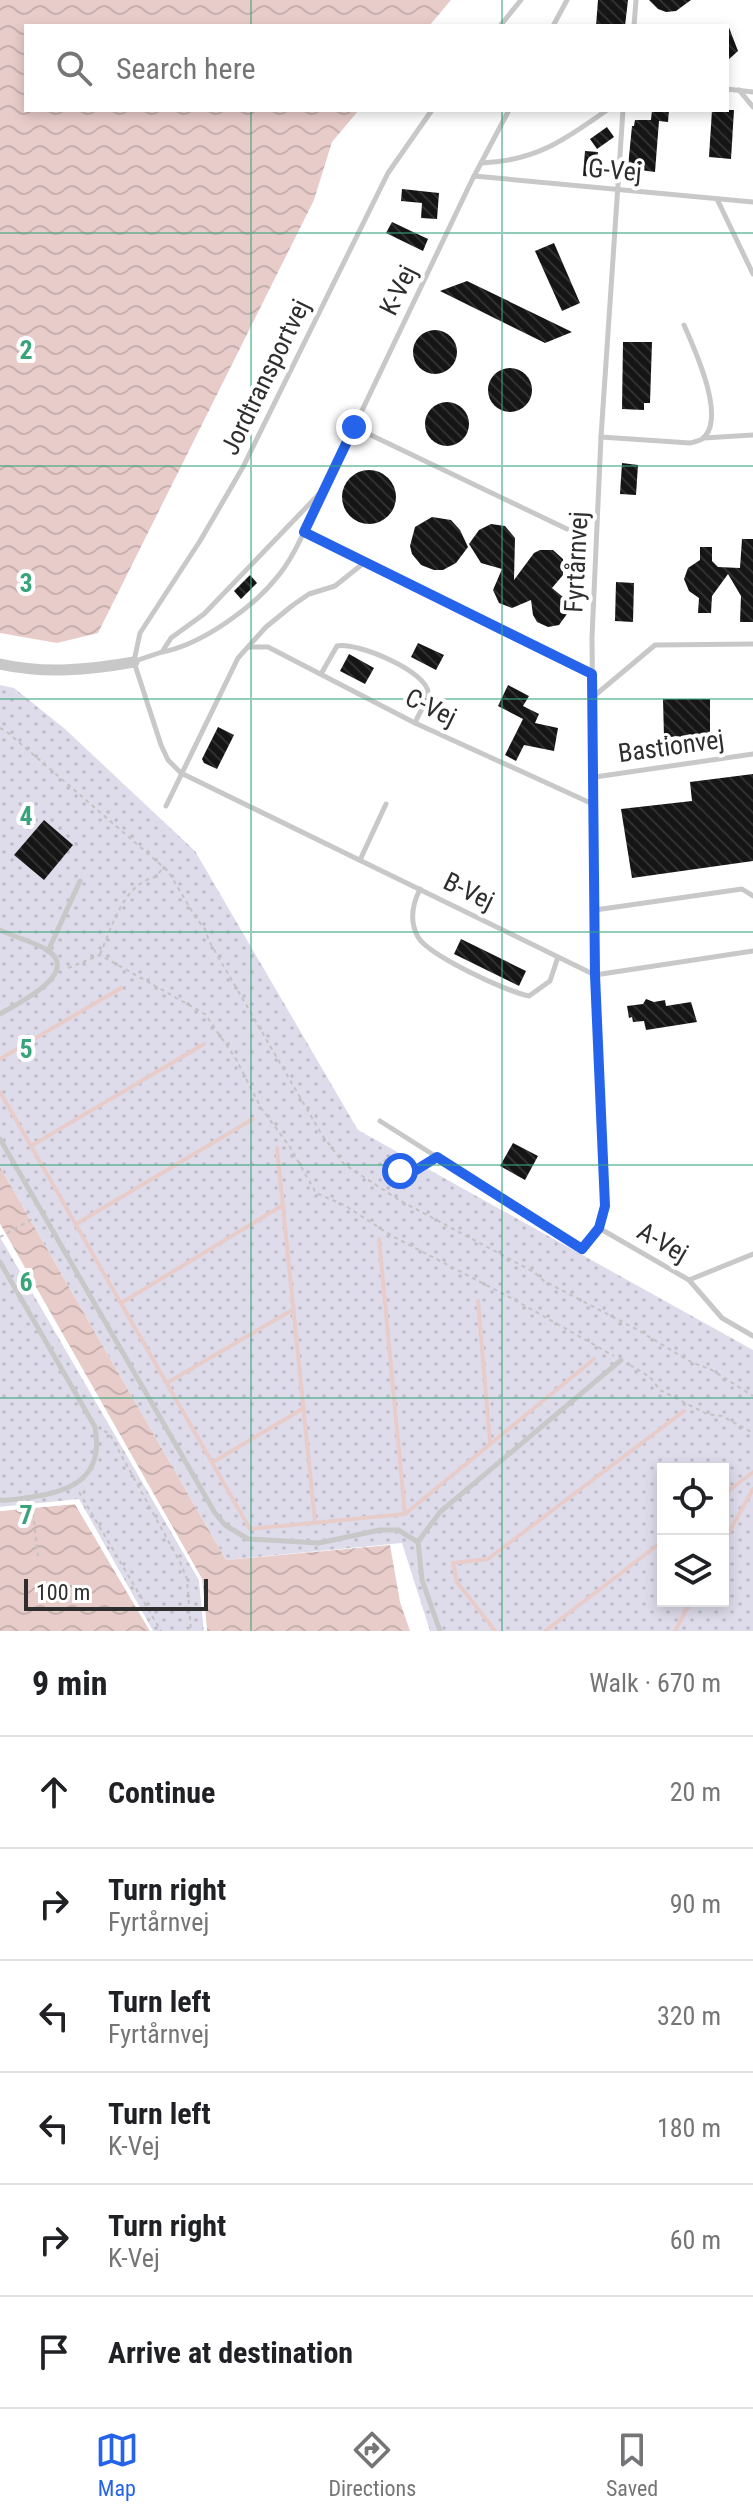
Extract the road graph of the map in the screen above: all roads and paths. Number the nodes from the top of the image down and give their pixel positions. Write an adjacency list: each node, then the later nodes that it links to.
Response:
1 (521, 0): 4 (lane)
2 (567, 0): 5 (lane)
3 (636, 0): 6 (lane)
4 (502, 24)
5 (554, 24)
6 (634, 24)
7 (729, 89): 8 (lane)
8 (739, 90): 9 (lane); 10 (lane)
9 (753, 92)
10 (753, 107)
11 (431, 112): 33 (lane, Jordtransportvej)
12 (508, 112): 15 (lane, K-Vej)
13 (604, 112): 15 (lane)
14 (623, 112): 17 (lane, Fyrtårnvej)
15 (481, 163): 16 (lane, K-Vej)
16 (474, 176): 17 (lane, G-Vej); 22 (lane, K-Vej)
17 (618, 191): 18 (lane, G-Vej); 24 (lane, Fyrtårnvej)
18 (717, 198): 19 (lane, G-Vej); 20 (lane)
19 (753, 202)
20 (753, 274)
21 (684, 325): 25 (lane)
22 (354, 427): 26 (lane, K-Vej); 27 (lane)
23 (753, 435): 25 (lane)
24 (601, 437): 25 (lane); 36 (lane, Fyrtårnvej)
25 (703, 438)
26 (325, 488): 28 (lane, K-Vej); 32 (lane, K-Vej)
27 (567, 529)
28 (304, 532): 29 (lane); 32 (lane, K-Vej)
29 (365, 562): 31 (lane); 36 (lane)
30 (753, 644): 37 (lane)
31 (250, 647): 35 (lane, C-Vej); 41 (lane)
32 (162, 652): 33 (lane, K-Vej)
33 (134, 662): 34 (street); 41 (lane)
34 (0, 664)
35 (321, 674): 38 (lane, C-Vej); 38 (lane)
36 (592, 674): 37 (lane, Fyrtårnvej)
37 (593, 697): 42 (lane, Fyrtårnvej)
38 (415, 723): 44 (lane, C-Vej)
39 (0, 728): 47 (path)
40 (753, 754): 42 (lane, Bastionvej)
41 (181, 773): 45 (lane); 46 (lane, B-Vej)
42 (595, 777): 44 (lane, Fyrtårnvej)
43 (386, 804): 46 (lane)
44 (595, 805): 51 (lane, Fyrtårnvej)
45 (166, 806)
46 (360, 860): 49 (lane, B-Vej)
47 (164, 867): 55 (path); 72 (path)
48 (80, 881): 53 (lane)
49 (420, 889): 56 (lane, B-Vej); 56 (lane)
50 (753, 896): 51 (lane)
51 (595, 910): 58 (lane, Fyrtårnvej)
52 (0, 930): 53 (lane)
53 (48, 951): 57 (lane)
54 (753, 951): 58 (lane)
55 (100, 955): 57 (path); 71 (path)
56 (558, 957): 58 (lane, B-Vej)
57 (55, 973): 59 (lane)
58 (595, 975): 65 (lane, Fyrtårnvej)
59 (0, 1014)
60 (380, 1121): 62 (lane)
61 (0, 1139): 78 (lane)
62 (437, 1157): 63 (lane); 65 (lane)
63 (386, 1161)
64 (31, 1220): 66 (path)
65 (599, 1228): 69 (lane, A-Vej)
66 (0, 1237)
67 (753, 1254): 69 (lane, A-Vej)
68 (0, 1262): 73 (lane)
69 (689, 1280): 70 (lane)
70 (753, 1336)
71 (621, 1360): 74 (path); 78 (lane)
72 (753, 1396)
73 (95, 1427): 75 (lane); 81 (path)
74 (753, 1433)
75 (71, 1488): 76 (lane); 80 (path)
76 (0, 1500)
77 (32, 1503): 79 (path)
78 (418, 1542): 82 (lane)
79 (38, 1556)
80 (161, 1631)
81 (191, 1631)
82 (440, 1631)

